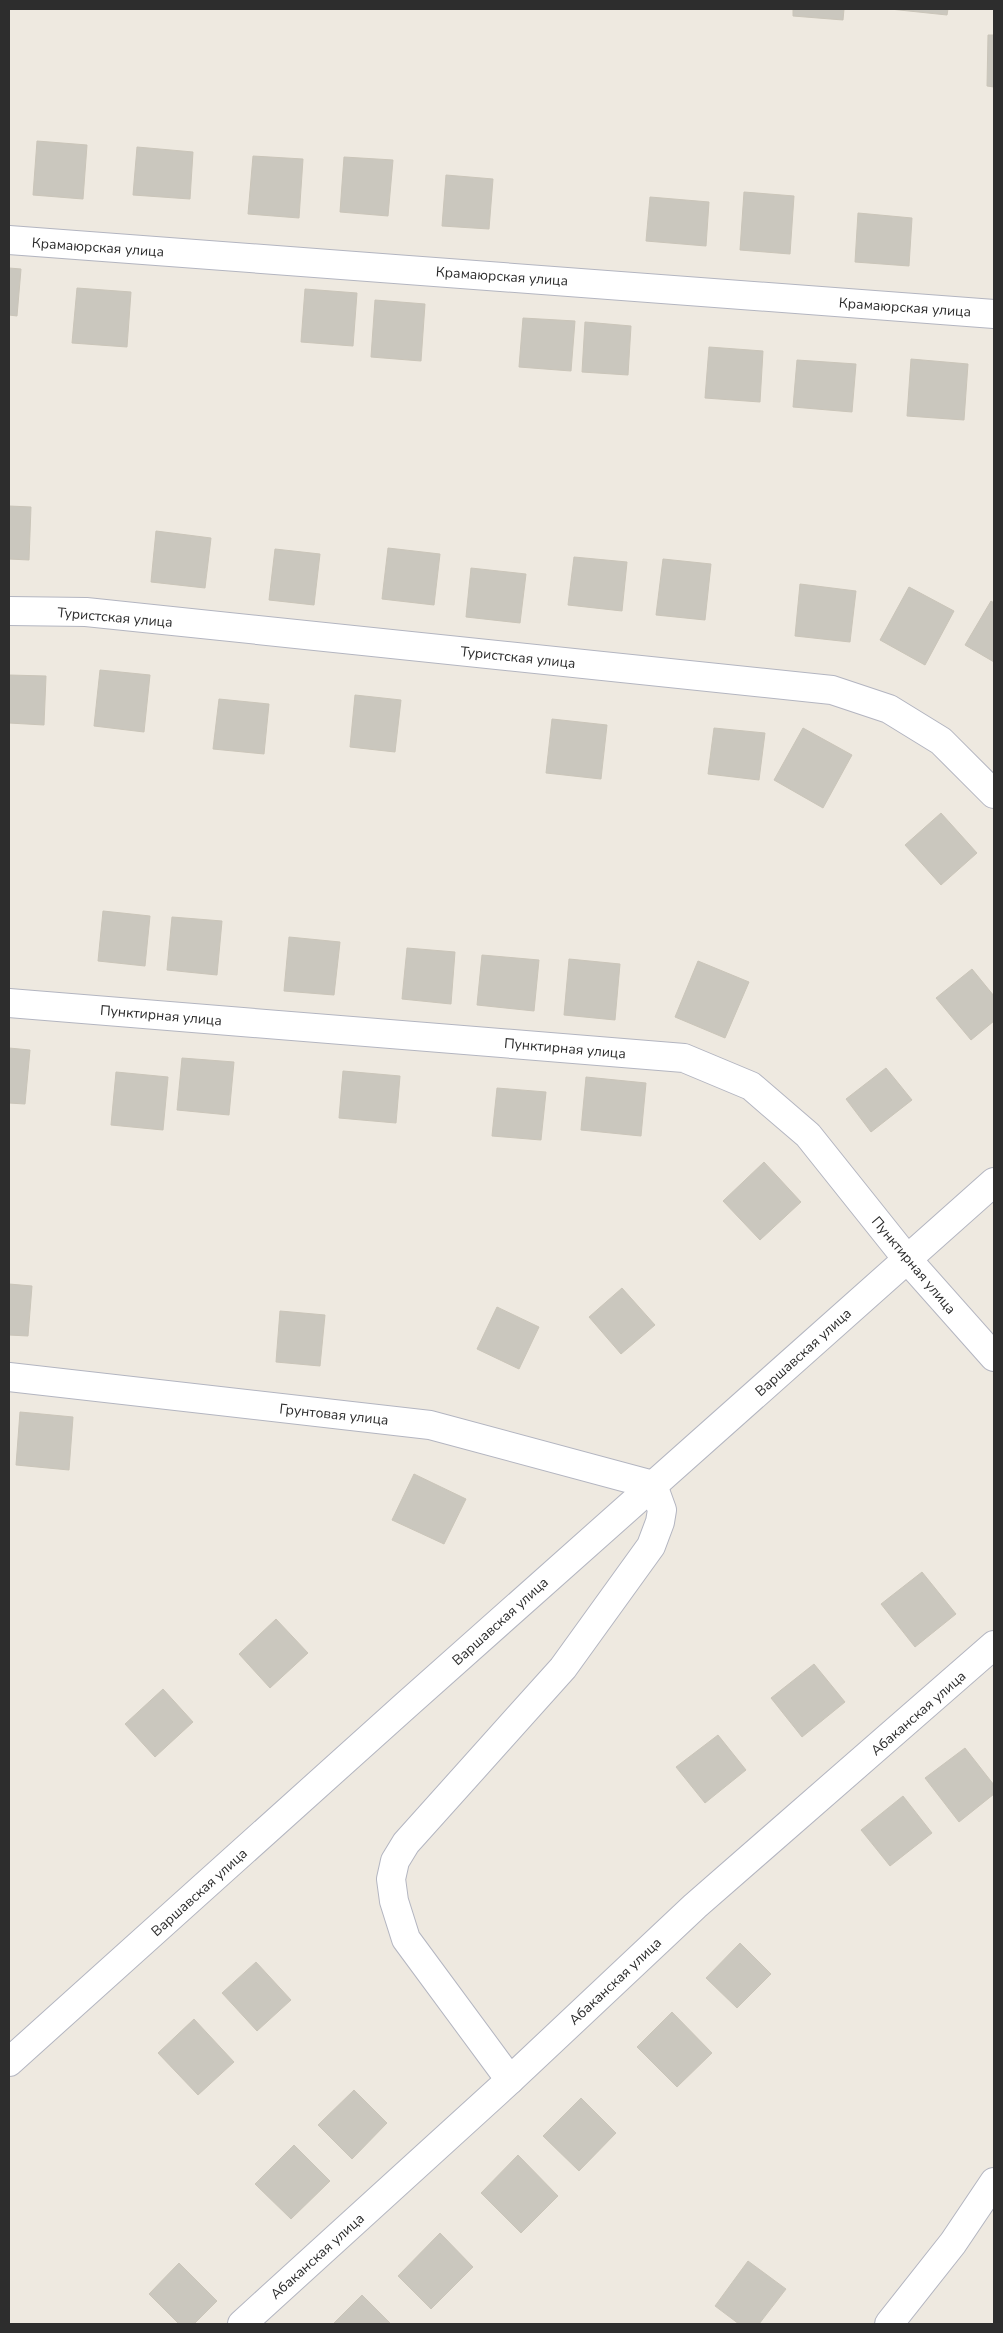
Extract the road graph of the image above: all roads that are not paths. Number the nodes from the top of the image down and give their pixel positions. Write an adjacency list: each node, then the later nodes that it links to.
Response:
1 (9, 240): 2 (street, Крамаюрская улица)
2 (994, 314)
3 (9, 611): 4 (street, Туристская улица)
4 (994, 794)
5 (9, 1003): 7 (street, Пунктирная улица)
6 (994, 1182): 7 (street, Варшавская улица)
7 (907, 1259): 8 (street, Пунктирная улица); 10 (street, Варшавская улица)
8 (994, 1357)
9 (9, 1377): 10 (street, Грунтовая улица)
10 (653, 1485): 12 (street, Варшавская улица); 13 (street)
11 (994, 1646): 13 (street, Абаканская улица)
12 (9, 2062)
13 (510, 2080): 15 (street, Абаканская улица)
14 (994, 2182): 16 (street)
15 (242, 2324)
16 (889, 2324)

